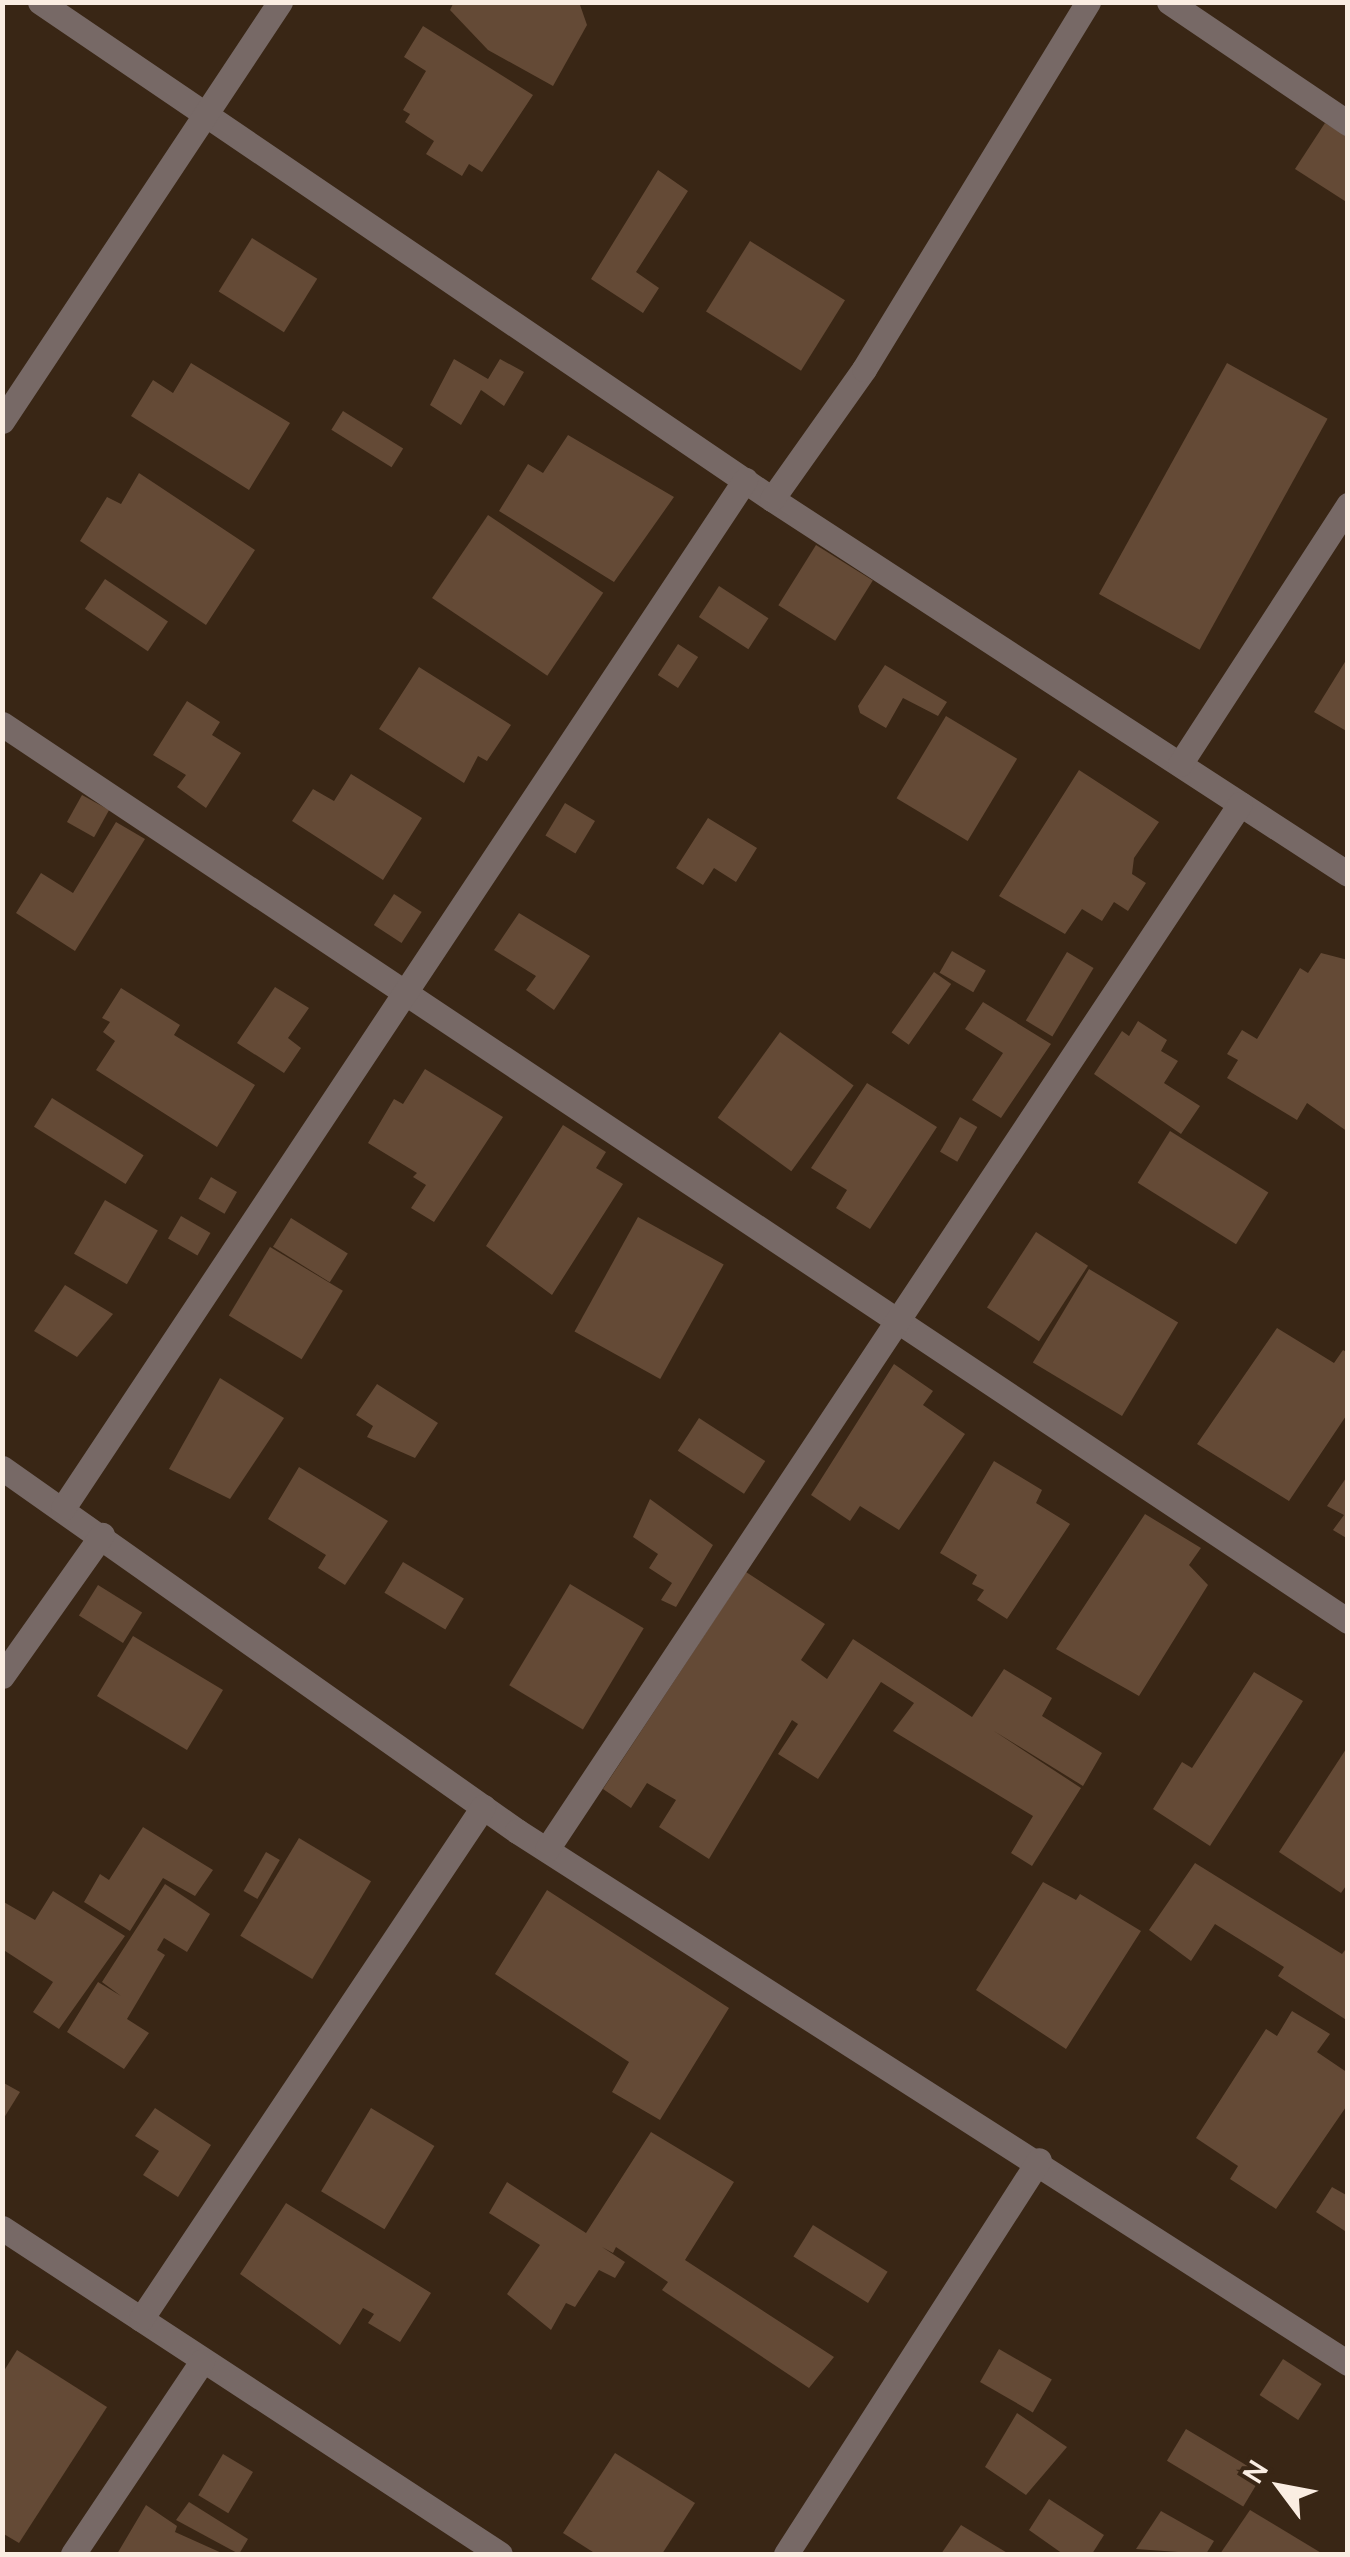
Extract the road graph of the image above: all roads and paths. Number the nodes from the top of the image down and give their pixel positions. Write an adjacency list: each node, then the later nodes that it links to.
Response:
1 (40, 2): 5 (street)
2 (280, 2): 5 (street)
3 (1088, 2): 9 (street)
4 (1169, 2): 6 (street)
5 (206, 114): 7 (street); 8 (street)
6 (1348, 123)
7 (2, 421)
8 (745, 480): 9 (street); 15 (street)
9 (772, 500): 12 (street)
10 (1348, 505): 12 (street)
11 (2, 724): 15 (street)
12 (1180, 764): 13 (street)
13 (1240, 804): 14 (street); 16 (street)
14 (1348, 874)
15 (404, 990): 16 (street); 18 (street)
16 (901, 1322): 20 (street); 23 (street)
17 (2, 1468): 18 (street)
18 (63, 1508): 19 (street)
19 (102, 1535): 21 (street); 22 (street)
20 (1348, 1620)
21 (2, 1676)
22 (483, 1807): 23 (street); 26 (street)
23 (547, 1849): 24 (street)
24 (1039, 2160): 28 (street); 31 (street)
25 (2, 2228): 26 (street)
26 (140, 2320): 27 (street)
27 (202, 2361): 29 (street); 30 (street)
28 (1348, 2362)
29 (72, 2554)
30 (500, 2554)
31 (786, 2554)

